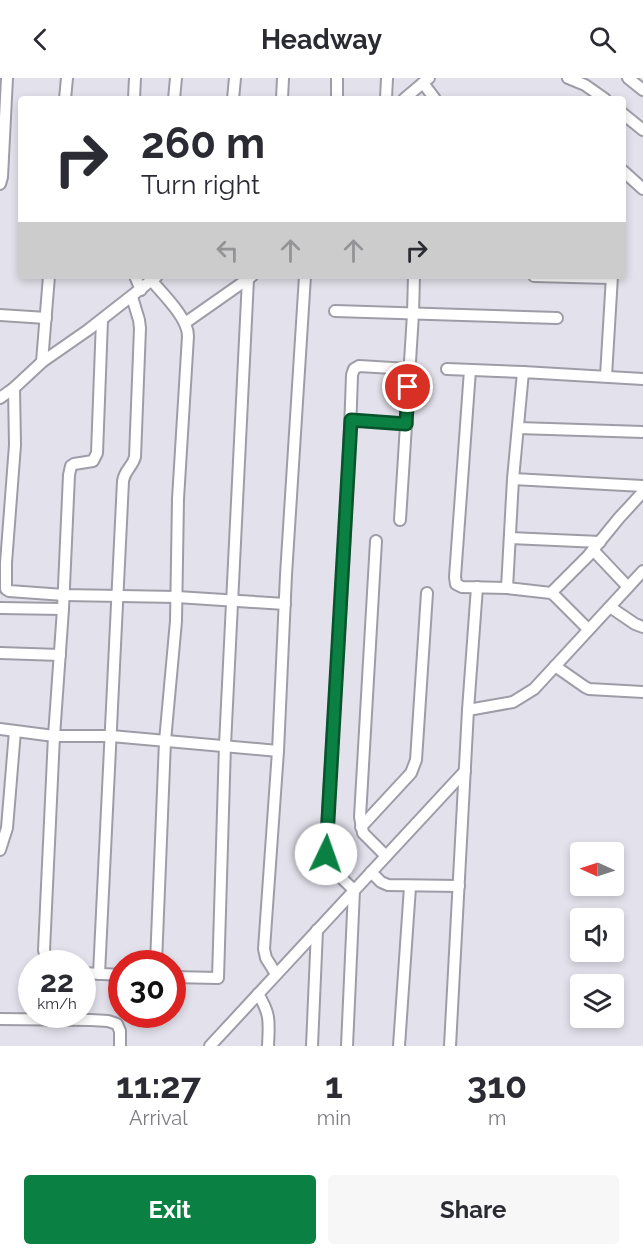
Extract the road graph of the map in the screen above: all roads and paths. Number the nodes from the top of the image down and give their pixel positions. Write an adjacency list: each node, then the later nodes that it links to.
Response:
1 (7, 78): 26 (street)
2 (67, 78): 13 (street)
3 (135, 78): 14 (street)
4 (176, 78): 15 (street)
5 (235, 78): 16 (street)
6 (283, 78): 17 (street)
7 (337, 78): 18 (street)
8 (387, 78): 19 (street)
9 (568, 78): 22 (street)
10 (628, 78): 12 (street)
11 (426, 81): 20 (street); 21 (street)
12 (643, 90)
13 (65, 96)
14 (134, 96)
15 (174, 96)
16 (233, 96)
17 (282, 96)
18 (337, 96)
19 (386, 96)
20 (408, 96)
21 (434, 96)
22 (601, 96)
23 (626, 116): 24 (street)
24 (643, 130)
25 (626, 174): 27 (street)
26 (0, 184)
27 (643, 189)
28 (50, 279): 41 (street)
29 (135, 279): 37 (street)
30 (153, 279): 37 (street)
31 (155, 279): 44 (street)
32 (247, 279): 44 (street)
33 (250, 279): 74 (street)
34 (305, 279): 75 (street)
35 (414, 279): 39 (street)
36 (611, 279): 50 (street)
37 (136, 294): 43 (street); 72 (street)
38 (335, 311): 39 (street)
39 (413, 314): 42 (street); 46 (street)
40 (0, 315): 41 (street)
41 (46, 318): 45 (street)
42 (557, 318)
43 (102, 320): 45 (street); 71 (street)
44 (185, 323): 73 (street)
45 (42, 362): 52 (street)
46 (409, 369): 54 (street); 55 (street)
47 (447, 369): 48 (street)
48 (470, 370): 49 (street); 66 (street)
49 (523, 372): 50 (street); 56 (street)
50 (606, 376): 51 (street)
51 (643, 379)
52 (14, 388): 53 (street); 71 (street)
53 (0, 398)
54 (351, 420): 55 (street); 100 (street)
55 (406, 424): 61 (street)
56 (518, 428): 57 (street); 58 (street)
57 (643, 432)
58 (513, 479): 59 (street); 62 (street)
59 (643, 486)
60 (643, 492): 64 (street)
61 (400, 520)
62 (510, 538): 64 (street); 68 (street)
63 (376, 541): 94 (street)
64 (596, 546): 67 (street); 70 (street)
65 (643, 571): 67 (street)
66 (477, 587): 68 (street); 85 (street)
67 (628, 587): 76 (street)
68 (507, 588): 70 (street)
69 (427, 593): 94 (street)
70 (551, 593): 80 (street)
71 (64, 595): 72 (street); 78 (street)
72 (117, 597): 73 (street); 89 (street)
73 (177, 597): 74 (street); 90 (street)
74 (233, 600): 75 (street); 91 (street)
75 (285, 604): 92 (street)
76 (610, 607): 79 (street); 80 (street)
77 (0, 608): 78 (street)
78 (63, 609): 82 (street)
79 (643, 627)
80 (588, 629): 83 (street)
81 (0, 653): 82 (street)
82 (60, 655): 88 (street)
83 (555, 666): 84 (street); 85 (street)
84 (643, 692)
85 (468, 710): 93 (street)
86 (0, 729): 87 (street)
87 (15, 730): 88 (street); 95 (street)
88 (54, 736): 89 (street); 102 (street)
89 (111, 736): 90 (street); 105 (street)
90 (165, 741): 91 (street); 103 (street)
91 (225, 745): 92 (street); 108 (street)
92 (278, 751): 107 (street)
93 (465, 771): 96 (street); 99 (street)
94 (361, 827): 96 (street)
95 (0, 850)
96 (386, 856): 97 (street)
97 (371, 872): 98 (street); 100 (street)
98 (410, 886): 99 (street); 118 (street)
99 (459, 886): 119 (street)
100 (354, 890): 101 (street); 117 (street)
101 (317, 930): 107 (street); 116 (street)
102 (44, 950)
103 (157, 950)
104 (96, 974): 105 (street)
105 (99, 974): 106 (street)
106 (108, 974)
107 (276, 974): 109 (street)
108 (186, 977)
109 (258, 994): 111 (street); 115 (street)
110 (0, 1019): 112 (street)
111 (225, 1029): 113 (street); 114 (street)
112 (120, 1046)
113 (210, 1046)
114 (225, 1046)
115 (268, 1046)
116 (312, 1046)
117 (347, 1046)
118 (399, 1046)
119 (450, 1046)

